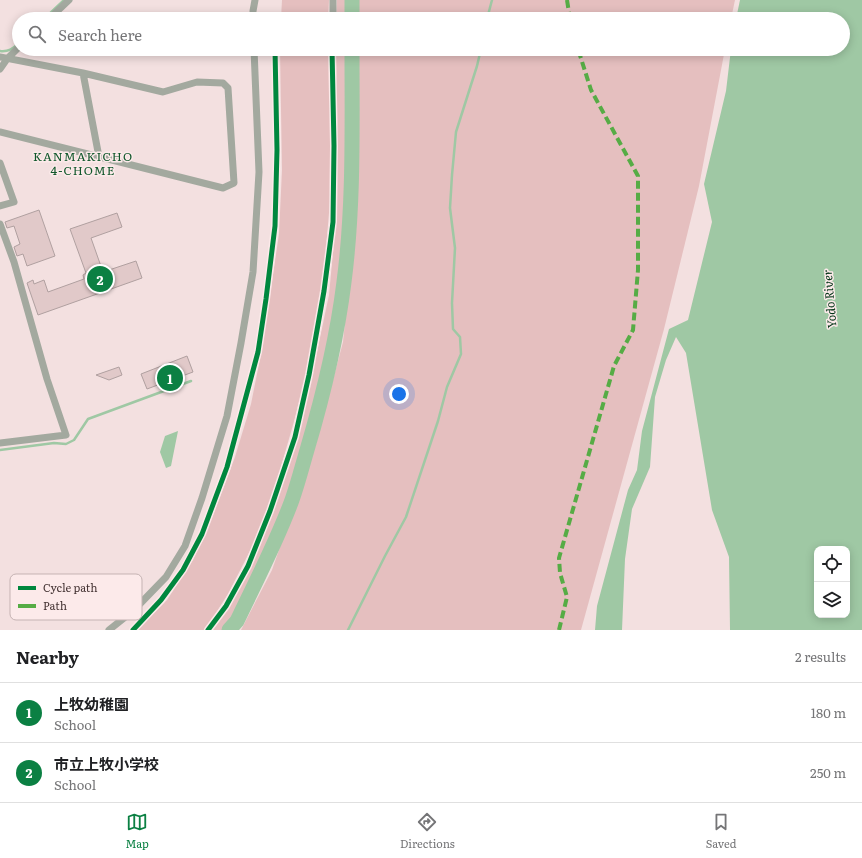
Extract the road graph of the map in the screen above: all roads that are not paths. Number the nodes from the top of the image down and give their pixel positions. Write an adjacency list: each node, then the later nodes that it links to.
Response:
1 (69, 0): 4 (street)
2 (255, 0): 5 (street)
3 (333, 0): 6 (street)
4 (56, 12)
5 (254, 12)
6 (333, 12)
7 (12, 52): 10 (street)
8 (254, 56): 19 (street)
9 (332, 56): 22 (street)
10 (3, 58): 11 (street); 12 (street)
11 (0, 69)
12 (83, 73): 14 (street); 14 (street)
13 (0, 132): 14 (street)
14 (100, 157)
15 (0, 163): 16 (street)
16 (0, 206)
17 (0, 224): 18 (street)
18 (0, 443)
19 (142, 602)
20 (122, 620): 21 (street)
21 (109, 630)
22 (208, 630)

